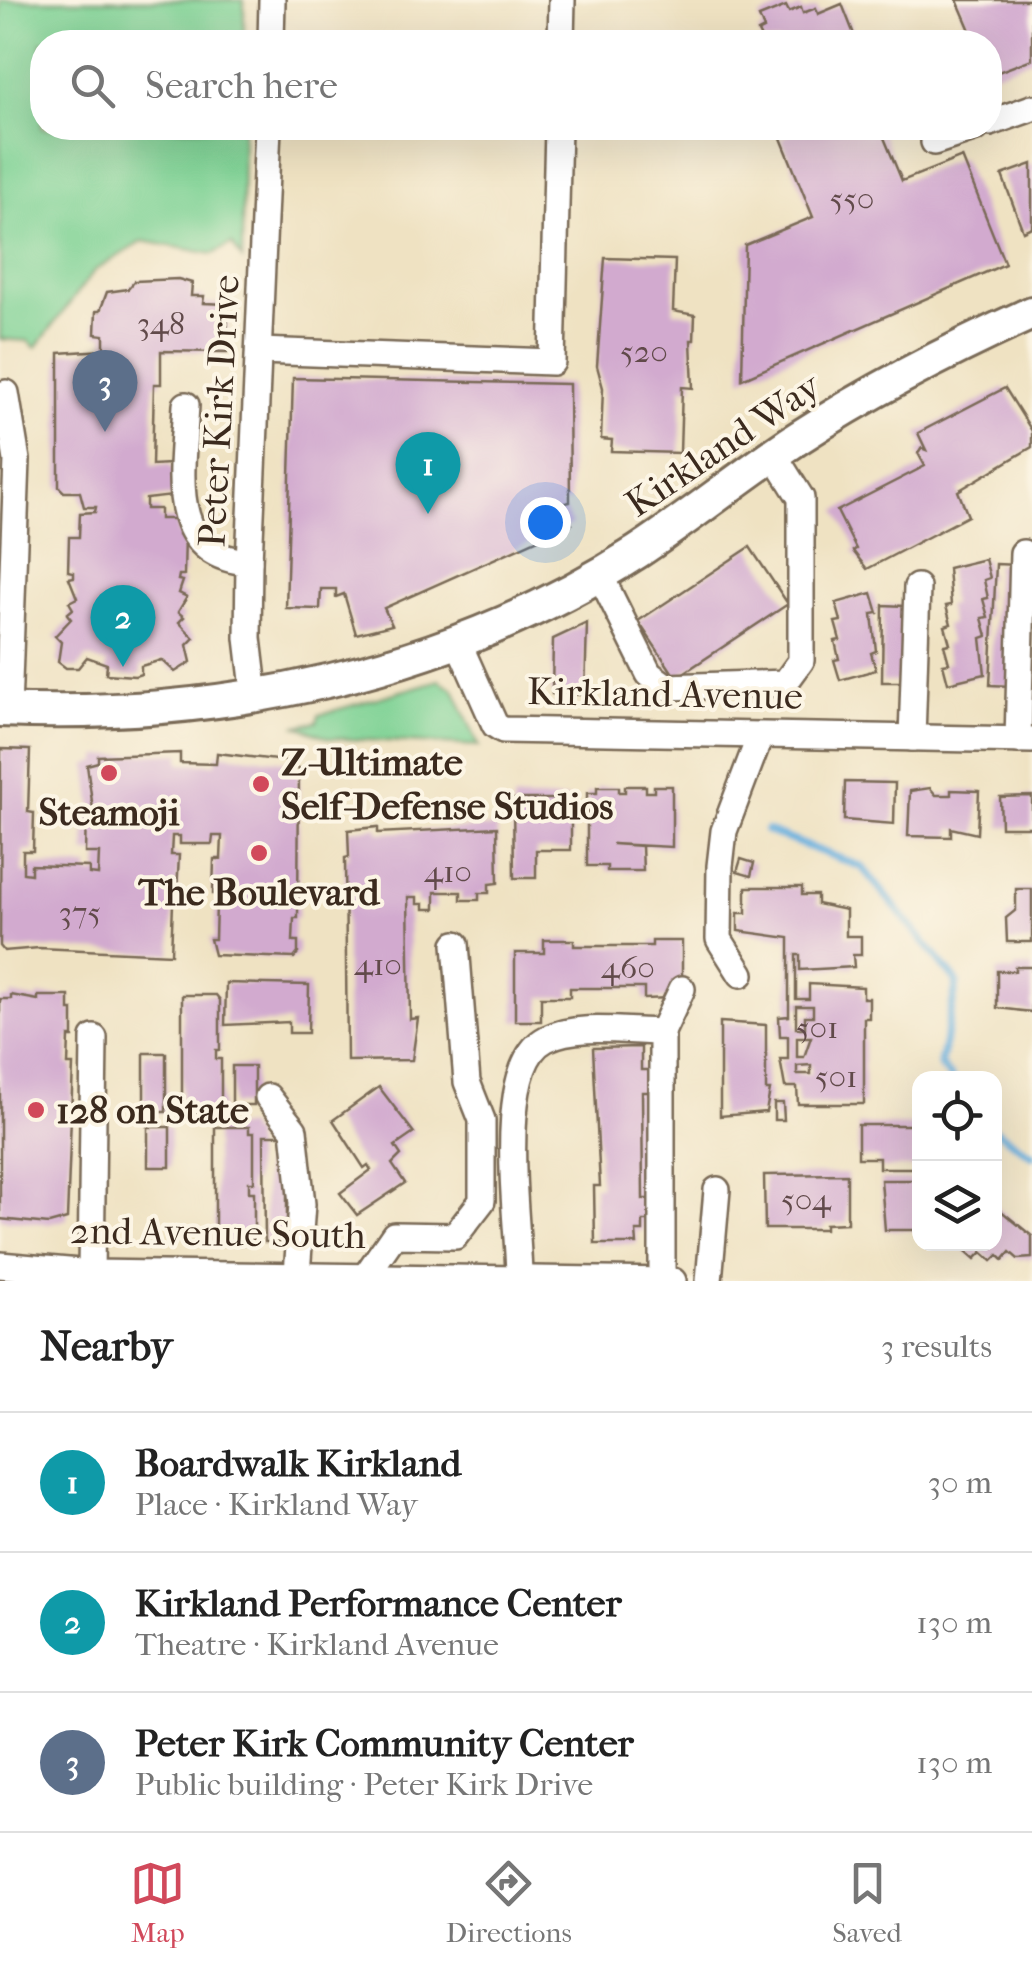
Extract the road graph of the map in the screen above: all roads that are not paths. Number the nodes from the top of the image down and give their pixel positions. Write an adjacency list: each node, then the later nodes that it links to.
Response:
1 (272, 0): 3 (street)
2 (562, 0): 4 (street)
3 (271, 30)
4 (561, 30)
5 (1032, 108): 6 (street)
6 (1002, 119)
7 (268, 140): 12 (street, Peter Kirk Drive)
8 (558, 140): 12 (street)
9 (940, 140): 10 (street)
10 (934, 142)
11 (1032, 313): 15 (main road, Kirkland Way)
12 (260, 351): 17 (street, Peter Kirk Drive)
13 (6, 393): 22 (street)
14 (186, 405): 17 (street)
15 (774, 456): 18 (main road, Kirkland Way); 18 (street)
16 (1022, 554): 25 (street)
17 (249, 562): 21 (street, Peter Kirk Drive)
18 (599, 573): 20 (main road, Kirkland Way)
19 (917, 587): 24 (street)
20 (458, 642): 21 (main road); 23 (street, Kirkland Avenue)
21 (255, 696): 22 (main road)
22 (4, 710)
23 (760, 736): 24 (street, Kirkland Avenue); 27 (street)
24 (912, 738): 25 (street, Kirkland Avenue)
25 (1025, 740)
26 (456, 944): 37 (street)
27 (741, 974)
28 (682, 989): 29 (street)
29 (662, 1032): 40 (street); 42 (street)
30 (94, 1038): 34 (street)
31 (268, 1098): 36 (street)
32 (717, 1190): 44 (street)
33 (0, 1265): 35 (street, 2nd Avenue South)
34 (91, 1272): 35 (street, 2nd Avenue South); 38 (street, 2nd Avenue South)
35 (48, 1274)
36 (297, 1274): 37 (street, 2nd Avenue South); 39 (street, 2nd Avenue South)
37 (367, 1274): 40 (street, 2nd Avenue South)
38 (200, 1277): 39 (street, 2nd Avenue South)
39 (259, 1277)
40 (520, 1277): 41 (street, 2nd Avenue South)
41 (641, 1281): 42 (street, 2nd Avenue South)
42 (662, 1281): 43 (street, 2nd Avenue South)
43 (673, 1281)
44 (709, 1281)

